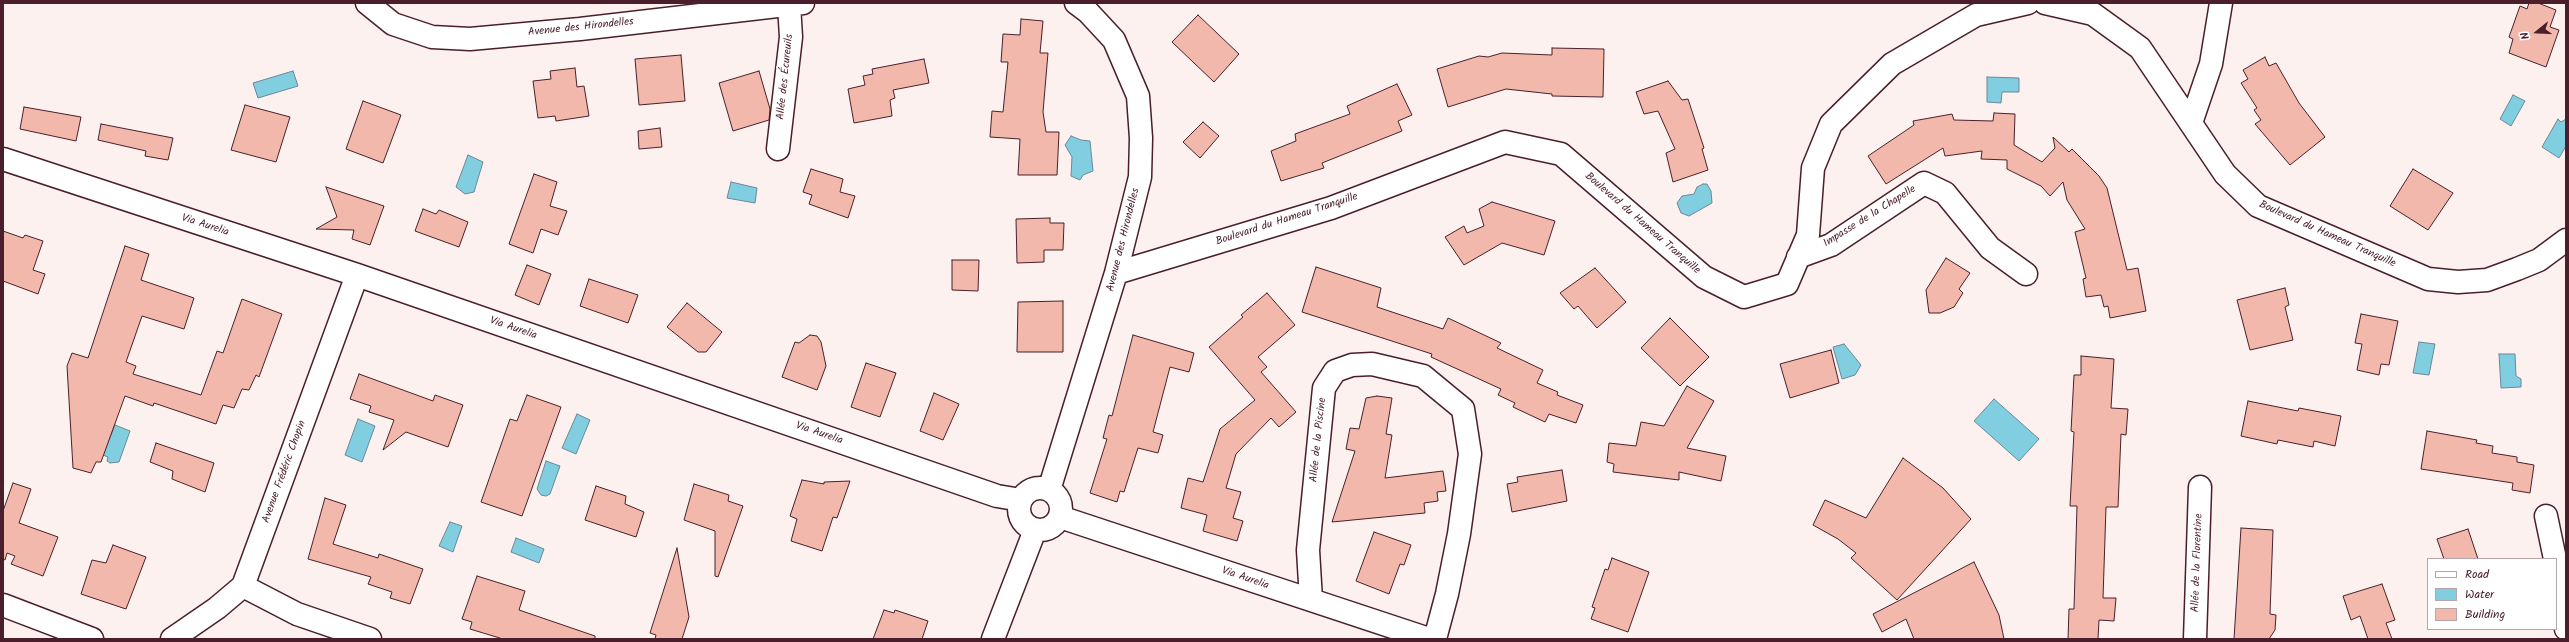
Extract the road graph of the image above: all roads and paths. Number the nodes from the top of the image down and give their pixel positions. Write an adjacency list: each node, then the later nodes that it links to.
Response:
1 (367, 3): 7 (street, Avenue des Hirondelles)
2 (2028, 3): 12 (street, Boulevard du Hameau Tranquille)
3 (2045, 3): 8 (street, Boulevard du Hameau Tranquille)
4 (2221, 3): 8 (street)
5 (796, 4): 7 (street, Avenue des Hirondelles); 9 (street, Allée des Écureuils)
6 (1086, 6): 13 (street, Avenue des Hirondelles)
7 (697, 9)
8 (2192, 122): 11 (street, Boulevard du Hameau Tranquille)
9 (778, 149)
10 (3, 159): 15 (street, Via Aurelia)
11 (2566, 240)
12 (1798, 257): 13 (street, Boulevard du Hameau Tranquille); 14 (street, Impasse de la Chapelle)
13 (1116, 273): 17 (street, Avenue des Hirondelles)
14 (2026, 274)
15 (358, 276): 18 (street, Via Aurelia); 24 (street, Avenue Frédéric Chopin)
16 (2200, 487): 34 (street, Allée de la Florentine)
17 (1049, 490): 18 (street); 20 (street)
18 (1022, 500): 21 (street)
19 (2546, 516): 22 (street)
20 (1060, 517): 21 (street); 25 (street, Via Aurelia)
21 (1035, 530): 31 (street)
22 (2555, 558)
23 (2557, 570): 27 (street)
24 (243, 586): 29 (street, Avenue Frédéric Chopin); 30 (street)
25 (1310, 600): 32 (street, Via Aurelia); 33 (street, Allée de la Piscine)
26 (3, 605): 28 (street)
27 (2566, 629)
28 (92, 639)
29 (172, 639)
30 (370, 639)
31 (993, 639)
32 (1429, 639)
33 (1435, 639)
34 (2195, 639)

